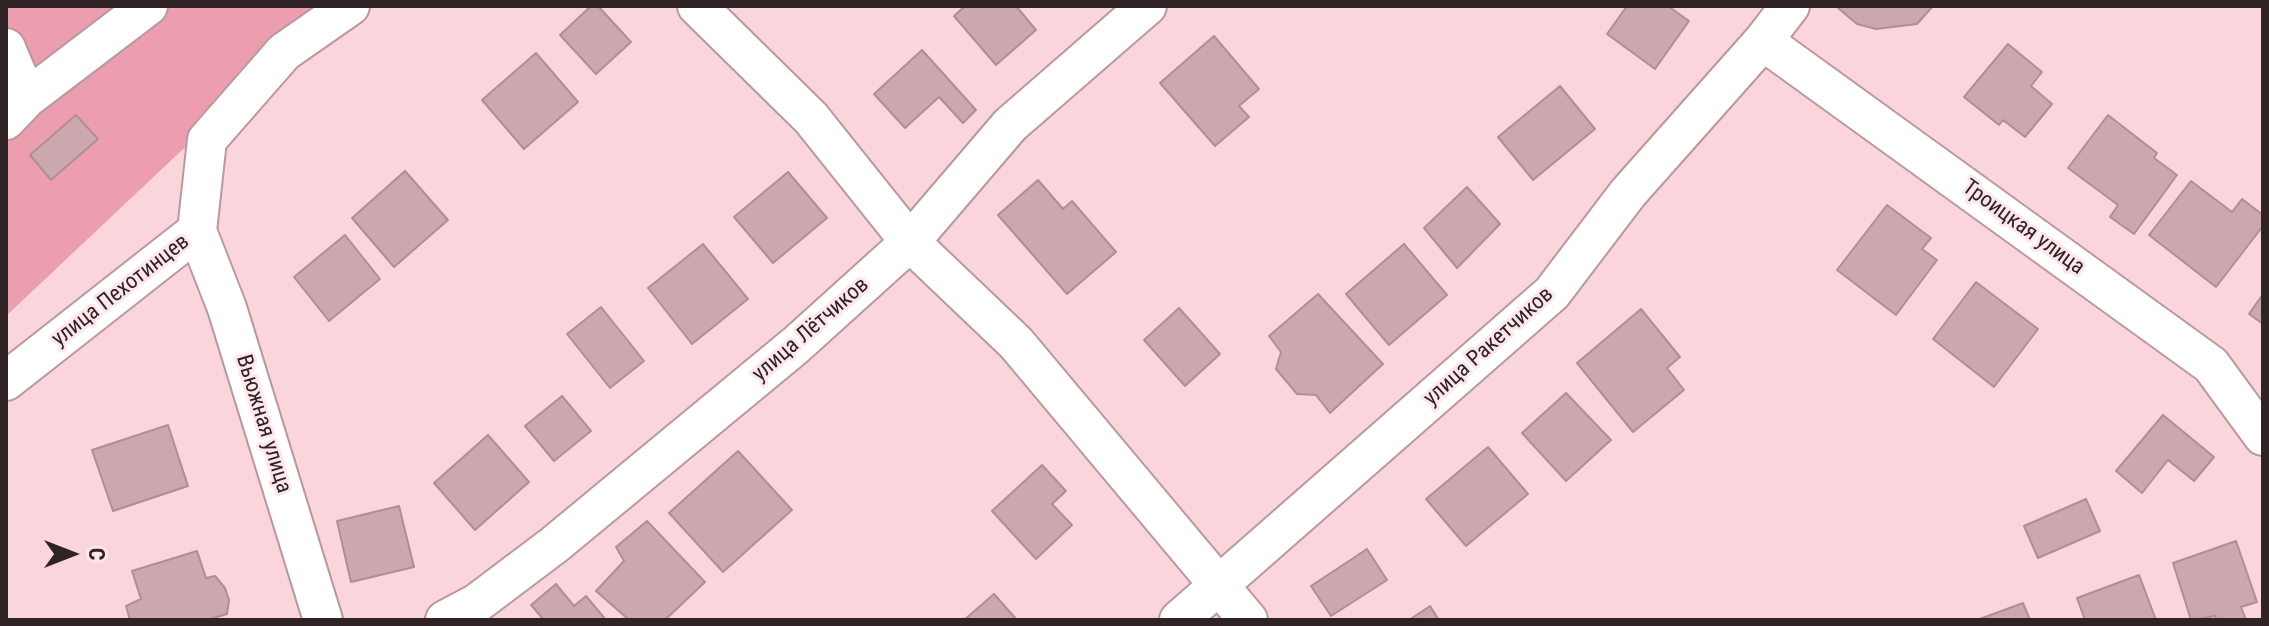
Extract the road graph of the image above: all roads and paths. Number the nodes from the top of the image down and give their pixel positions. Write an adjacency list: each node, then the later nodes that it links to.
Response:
1 (148, 6): 8 (street)
2 (350, 6): 9 (street, улица Пехотинцев)
3 (697, 6): 10 (street)
4 (1147, 6): 10 (street, улица Лётчиков)
5 (1790, 6): 6 (street, улица Ракетчиков)
6 (1763, 41): 12 (street, Троицкая улица); 13 (street, улица Ракетчиков)
7 (6, 48): 8 (street)
8 (17, 109)
9 (197, 231): 11 (street, улица Пехотинцев); 14 (street, Вьюжная улица)
10 (910, 242): 13 (street); 15 (street, улица Лётчиков)
11 (6, 381)
12 (2263, 436)
13 (1219, 585): 16 (street, улица Ракетчиков); 17 (street)
14 (323, 620)
15 (445, 620)
16 (1179, 620)
17 (1248, 620)

